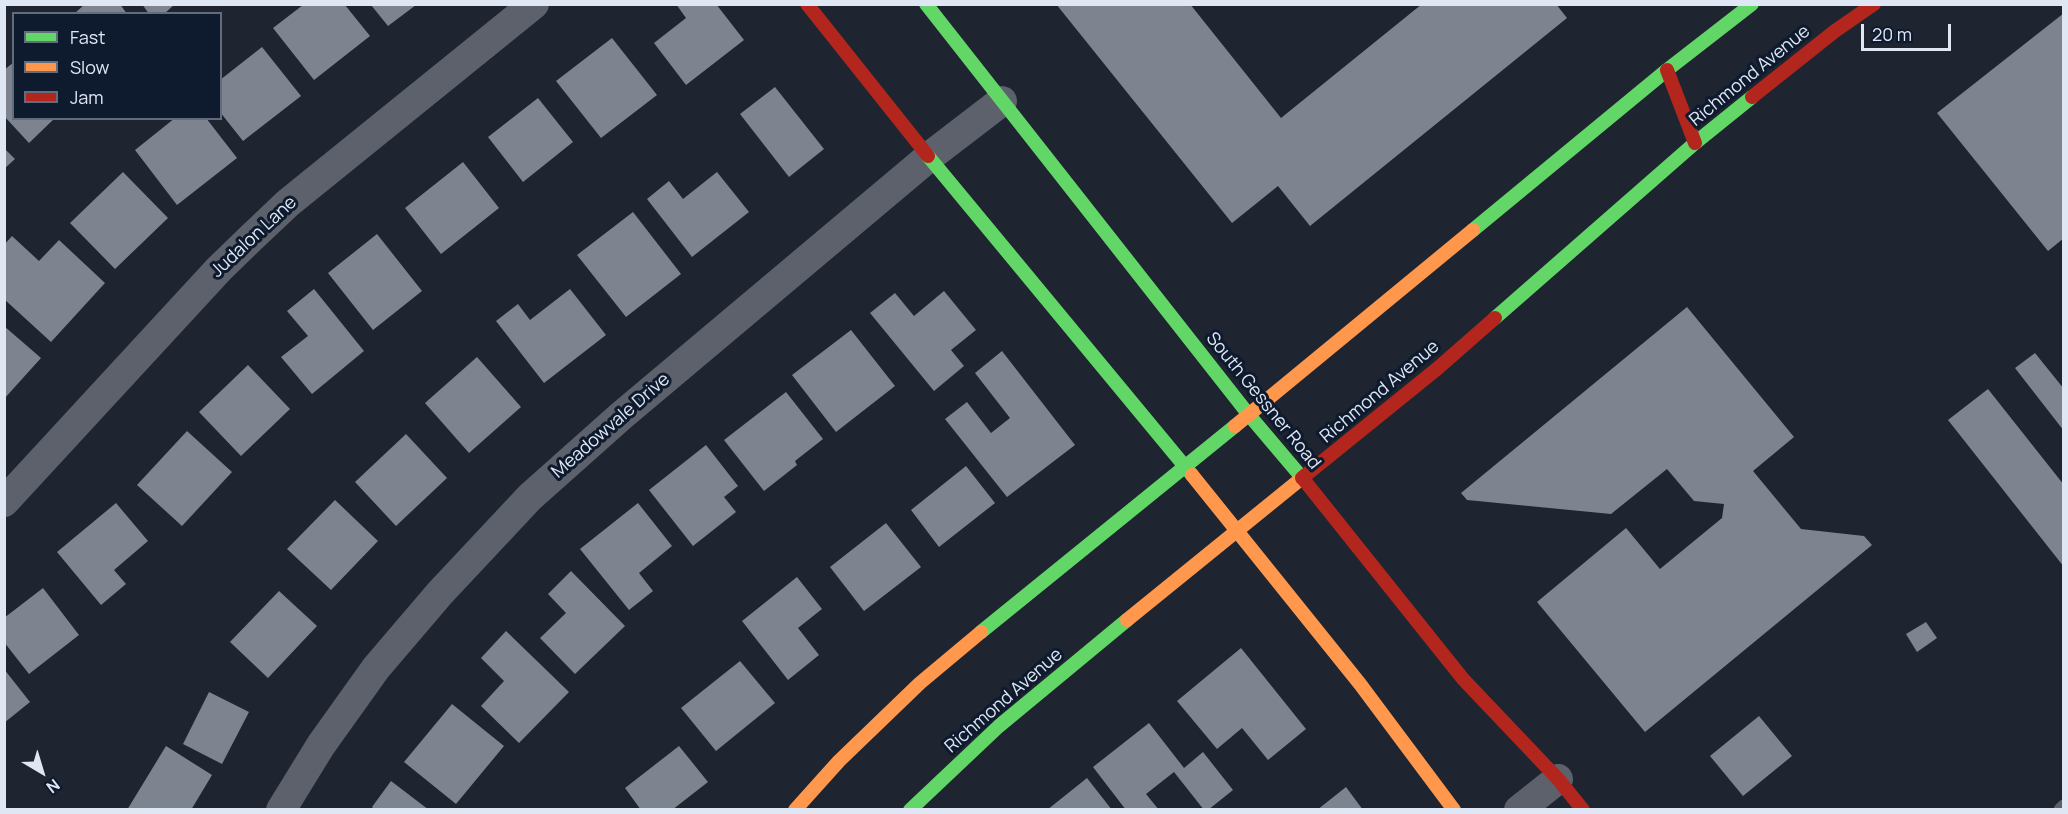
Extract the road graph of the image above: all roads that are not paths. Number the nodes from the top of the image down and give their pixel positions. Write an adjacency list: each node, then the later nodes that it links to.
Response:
1 (534, 4): 13 (street, Judalon Lane)
2 (807, 4): 9 (main road)
3 (926, 4): 7 (main road, South Gessner Road)
4 (1752, 4): 6 (main road)
5 (1874, 4): 8 (main road, Richmond Avenue)
6 (1667, 70): 8 (main road); 10 (main road)
7 (1002, 101): 9 (street, Meadowvale Drive); 10 (main road, South Gessner Road)
8 (1695, 143): 12 (main road, Richmond Avenue)
9 (929, 157): 11 (main road); 16 (street, Meadowvale Drive)
10 (1249, 415): 11 (main road); 12 (main road, South Gessner Road)
11 (1184, 466): 14 (main road); 17 (main road)
12 (1302, 479): 14 (main road, Richmond Avenue); 15 (main road, South Gessner Road)
13 (4, 502)
14 (1237, 533): 18 (main road, Richmond Avenue); 19 (main road)
15 (1558, 779): 20 (street); 21 (main road, South Gessner Road)
16 (281, 810)
17 (795, 810)
18 (910, 810)
19 (1454, 810)
20 (1519, 810)
21 (1583, 810)

